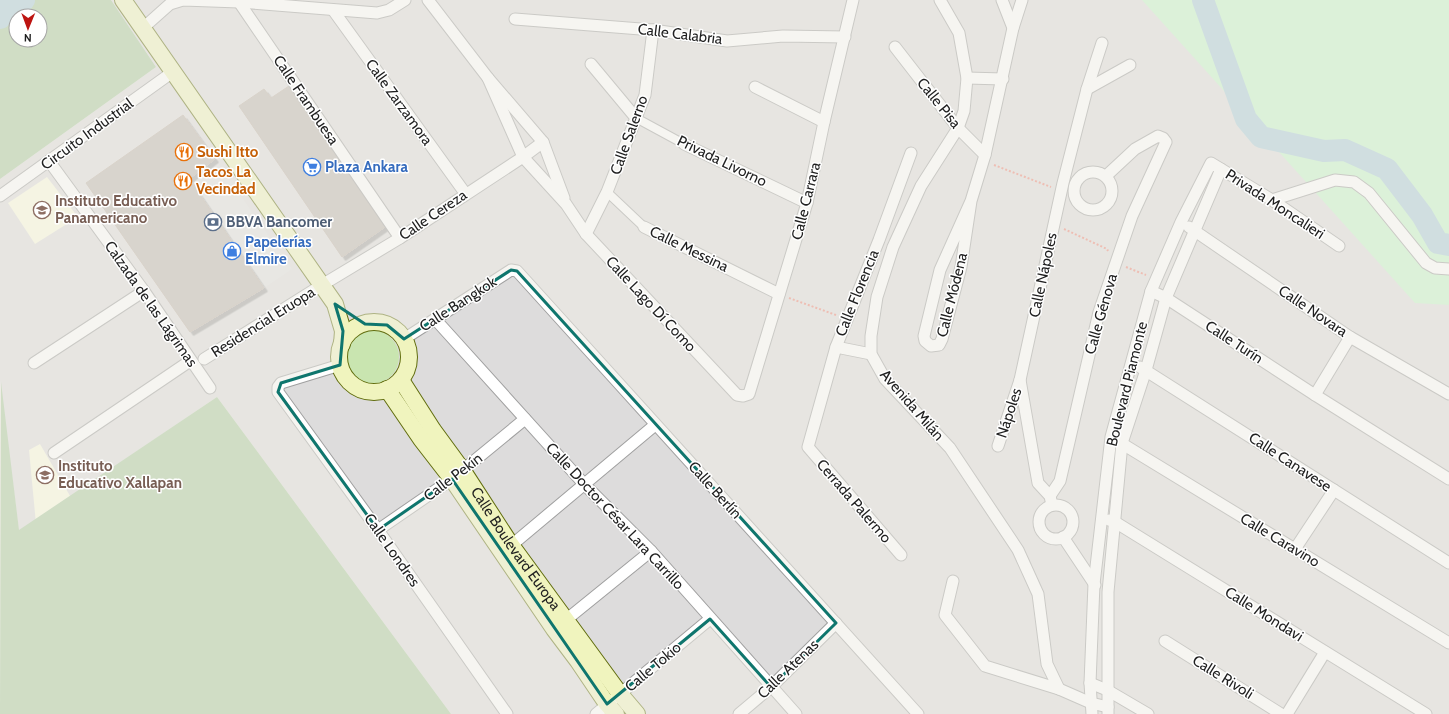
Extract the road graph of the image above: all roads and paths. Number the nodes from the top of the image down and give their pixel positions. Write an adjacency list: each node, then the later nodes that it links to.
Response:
1 (124, 0): 11 (main road)
2 (405, 0): 9 (street)
3 (428, 0): 20 (street)
4 (853, 0): 14 (street, Calle Carrara)
5 (940, 0): 21 (street, Avenida Milán)
6 (1002, 0): 12 (street)
7 (1022, 0): 12 (street, Calle Módena)
8 (239, 2): 9 (street); 11 (street); 51 (street, Calle Frambuesa)
9 (333, 10): 40 (street, Calle Zarzamora)
10 (515, 19): 13 (street, Calle Calabria)
11 (140, 23): 19 (main road)
12 (1013, 28): 22 (street, Calle Módena)
13 (653, 30): 14 (street, Calle Calabria); 25 (street, Calle Salerno)
14 (845, 37): 26 (street, Calle Carrara)
15 (1102, 43): 24 (street, Calle Nápoles)
16 (895, 48): 27 (street, Calle Pisa)
17 (591, 64): 25 (street)
18 (1130, 65): 24 (street)
19 (174, 71): 33 (street, Circuito Industrial); 59 (main road)
20 (488, 78): 28 (street); 31 (street, Calle Lago Dí Como)
21 (967, 78): 22 (street); 27 (street, Avenida Milán)
22 (1003, 79): 32 (street, Calle Módena)
23 (754, 87): 26 (street)
24 (1087, 89): 38 (street, Calle Nápoles)
25 (636, 118): 29 (street, Privada Livorno); 39 (street, Calle Salerno)
26 (824, 122): 45 (street, Calle Carrara)
27 (958, 128): 32 (street, Calle Pisa); 54 (street, Avenida Milán)
28 (543, 142): 31 (street, Calle Cereza); 44 (street, Calle Lago Dí Como)
29 (684, 144): 45 (street, Privada Livorno)
30 (911, 153): 52 (street, Calle Florencia)
31 (523, 156): 40 (street, Calle Cereza); 44 (street, Calle Lago Dí Como)
32 (984, 158): 38 (path); 42 (street, Calle Módena)
33 (49, 161): 41 (street, Circuito Industrial); 60 (street, Calzada de las Lágrimas)
34 (1211, 163): 35 (street, Privada Moncalieri); 46 (street, Boulevard Piamonte)
35 (1221, 169): 43 (street, Privada Moncalieri); 49 (street, Boulevard Piamonte)
36 (1106, 176): 37 (street); 37 (street); 55 (street, Calle Génova)
37 (1075, 185): 38 (street)
38 (1062, 187): 47 (street, Calle Nápoles)
39 (607, 192): 48 (street, Calle Messina); 50 (street, Calle Salerno)
40 (466, 193): 51 (street, Calle Cereza)
41 (0, 196)
42 (971, 200): 42 (street, Calle Módena)
43 (1272, 200): 53 (street, Privada Moncalieri); 56 (street)
44 (566, 204): 50 (street, Calle Lago Dí Como)
45 (808, 204): 62 (street, Calle Carrara)
46 (1181, 222): 49 (street, Calle Novara); 58 (street, Boulevard Piamonte)
47 (1054, 225): 55 (path); 80 (street, Calle Nápoles)
48 (644, 227): 62 (street, Calle Messina)
49 (1194, 230): 63 (street, Boulevard Piamonte); 68 (street, Calle Novara)
50 (586, 234): 85 (street, Calle Lago Dí Como)
51 (400, 238): 59 (street, Calle Cereza)
52 (879, 240): 54 (street, Calle Florencia); 66 (street, Calle Florencia)
53 (1338, 246)
54 (893, 247): 72 (street, Avenida Milán)
55 (1116, 263): 58 (path); 98 (street, Calle Génova)
56 (1449, 269)
57 (511, 270): 65 (street, Calle Bangkok); 87 (street, Calle Berlín)
58 (1156, 279): 61 (street, Boulevard Piamonte)
59 (322, 285): 64 (main road); 73 (street, Residencial Eruopa)
60 (144, 291): 74 (street, Calzada de las Lágrimas); 76 (street)
61 (1151, 291): 63 (street, Calle Turín); 75 (street, Boulevard Piamonte)
62 (779, 294): 66 (path); 85 (street, Calle Carrara)
63 (1166, 298): 78 (street, Boulevard Piamonte); 84 (street, Calle Turín)
64 (335, 304): 67 (main road); 70 (main road)
65 (435, 318): 69 (street, Calle Bangkok); 86 (street, Calle Doctor César Lara Carrillo)
66 (847, 319): 71 (street, Calle Florencia)
67 (365, 324): 69 (main road); 70 (main road)
68 (1350, 336): 83 (street, Calle Novara); 84 (street)
69 (404, 339): 79 (main road)
70 (342, 344): 77 (main road)
71 (836, 346): 72 (street, Calle Florencia); 92 (street, Calle Florencia)
72 (871, 354): 119 (street, Avenida Milán)
73 (204, 359)
74 (190, 361): 81 (street, Calzada de las Lágrimas); 93 (street)
75 (1131, 362): 78 (street, Calle Canavese); 89 (street, Boulevard Piamonte)
76 (34, 363)
77 (340, 365): 82 (main road); 101 (street, Calle Londres)
78 (1146, 370): 90 (street, Boulevard Piamonte); 97 (street, Calle Canavese)
79 (401, 380): 82 (main road); 88 (main road, Calle Boulevard Europa)
80 (1020, 380): 91 (street, Nápoles); 98 (street, Calle Nápoles)
81 (210, 388)
82 (387, 390): 88 (main road, Calle Boulevard Europa)
83 (1449, 394)
84 (1315, 395): 95 (street, Calle Turín)
85 (744, 396)
86 (525, 419): 94 (street, Calle Pekín); 96 (street, Calle Doctor César Lara Carrillo)
87 (655, 424): 96 (street); 112 (street, Calle Berlín)
88 (427, 435): 94 (main road, Calle Boulevard Europa)
89 (1110, 438): 90 (street, Calle Caravino); 99 (street, Boulevard Piamonte)
90 (1122, 443): 100 (street, Boulevard Piamonte); 104 (street, Calle Caravino)
91 (998, 446)
92 (808, 447): 106 (street, Cerrada Palermo)
93 (54, 453)
94 (458, 475): 101 (street, Calle Pekín); 103 (main road, Calle Boulevard Europa)
95 (1449, 479)
96 (584, 484): 103 (street); 105 (street, Calle Doctor César Lara Carrillo)
97 (1334, 490): 104 (street); 107 (street, Calle Canavese)
98 (1051, 500): 102 (street, Calle Nápoles); 102 (street)
99 (1101, 519): 100 (street, Calle Mondavi); 109 (street, Boulevard Piamonte)
100 (1115, 522): 110 (street, Boulevard Piamonte); 116 (street, Calle Mondavi)
101 (378, 530): 125 (street, Calle Londres)
102 (1063, 537): 109 (street)
103 (506, 549): 113 (main road, Calle Boulevard Europa)
104 (1295, 549): 115 (street, Calle Caravino)
105 (650, 551): 111 (street, Calle Doctor César Lara Carrillo); 113 (street)
106 (901, 555)
107 (1449, 562)
108 (953, 581): 119 (street)
109 (1094, 584): 110 (street); 117 (street, Boulevard Piamonte)
110 (1108, 592): 120 (street, Boulevard Piamonte)
111 (710, 619): 118 (street, Calle Doctor César Lara Carrillo); 121 (street, Calle Tokio)
112 (836, 623): 118 (street, Calle Atenas); 129 (street, Calle Berlín)
113 (560, 625): 121 (main road, Calle Boulevard Europa); 124 (main road, Calle Boulevard Europa)
114 (1165, 641): 131 (street, Calle Rivoli)
115 (1449, 643)
116 (1325, 652): 132 (street); 133 (street, Calle Mondavi)
117 (1090, 683): 120 (street); 122 (street, Boulevard Piamonte)
118 (771, 687): 127 (street, Calle Atenas); 128 (street, Calle Doctor César Lara Carrillo)
119 (1059, 689): 122 (street)
120 (1107, 690): 123 (street, Boulevard Piamonte); 130 (street)
121 (620, 694): 124 (street, Calle Tokio); 126 (main road, Calle Boulevard Europa)
122 (1092, 709): 123 (street)
123 (1108, 710)
124 (607, 711)
125 (507, 714)
126 (637, 714)
127 (739, 714)
128 (796, 714)
129 (918, 714)
130 (1148, 714)
131 (1281, 714)
132 (1287, 714)
133 (1426, 714)

